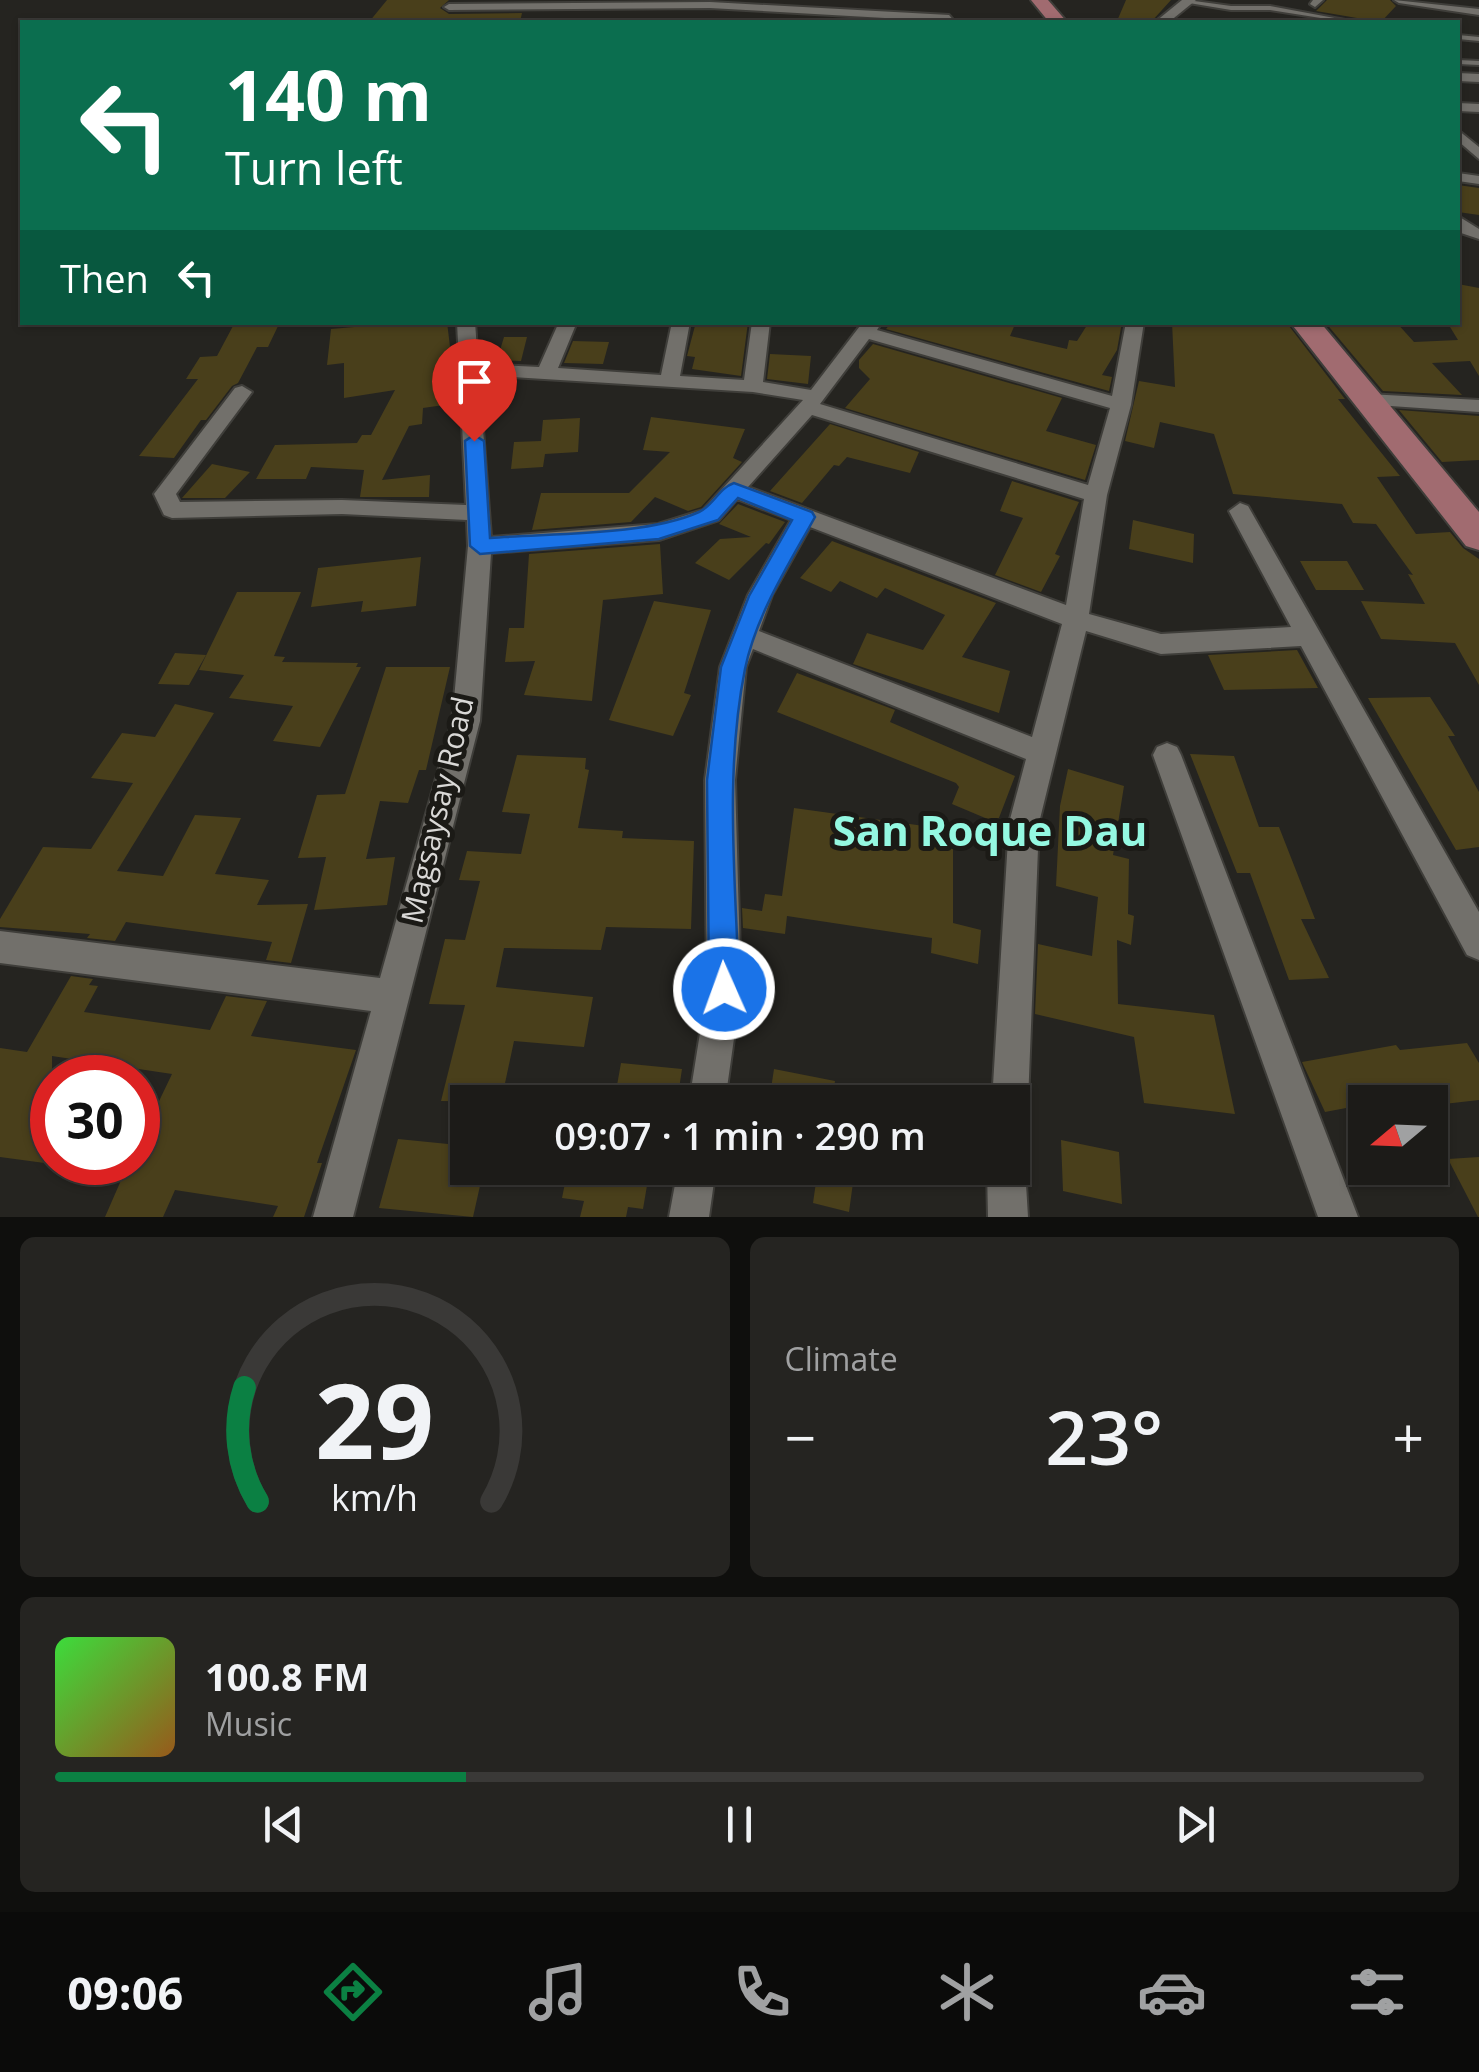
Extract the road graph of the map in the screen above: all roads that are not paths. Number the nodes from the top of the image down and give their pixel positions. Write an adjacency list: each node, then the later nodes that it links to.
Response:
1 (1039, 0): 9 (main road)
2 (1190, 0): 10 (street); 11 (lane)
3 (1399, 0): 6 (street)
4 (450, 3): 5 (street)
5 (737, 7): 7 (street); 8 (street)
6 (1479, 12)
7 (736, 20)
8 (948, 20)
9 (1056, 20)
10 (1164, 20)
11 (1341, 20)
12 (1460, 138): 13 (street)
13 (1479, 154)
14 (466, 325): 21 (street, Magsaysay Road)
15 (567, 325): 22 (street)
16 (680, 325): 23 (street)
17 (761, 325): 24 (street)
18 (1133, 325): 28 (street)
19 (1306, 325): 26 (main road)
20 (869, 327): 27 (street); 28 (street)
21 (470, 370): 22 (street); 33 (street, Magsaysay Road)
22 (546, 374): 23 (street)
23 (669, 383): 24 (street)
24 (752, 386): 27 (street)
25 (242, 392): 33 (street)
26 (1368, 400): 29 (street); 35 (main road)
27 (810, 402): 30 (street); 31 (street)
28 (1122, 405): 31 (street)
29 (1479, 406)
30 (734, 490): 34 (street); 36 (street)
31 (1096, 494): 37 (street)
32 (1240, 511): 39 (street)
33 (479, 513): 36 (street, Magsaysay Road)
34 (804, 517): 37 (street); 38 (street)
35 (1479, 537)
36 (480, 546): 44 (street, Magsaysay Road)
37 (1076, 620): 39 (street); 40 (street)
38 (745, 636): 40 (street); 45 (street)
39 (1308, 636): 42 (street)
40 (1042, 753): 46 (street)
41 (1167, 755): 52 (street)
42 (1479, 944)
43 (0, 948): 44 (street)
44 (392, 997): 49 (street, Magsaysay Road)
45 (709, 1085)
46 (1011, 1085)
47 (694, 1185): 50 (street)
48 (1007, 1185): 51 (street)
49 (334, 1217)
50 (689, 1217)
51 (1008, 1217)
52 (1338, 1217)

